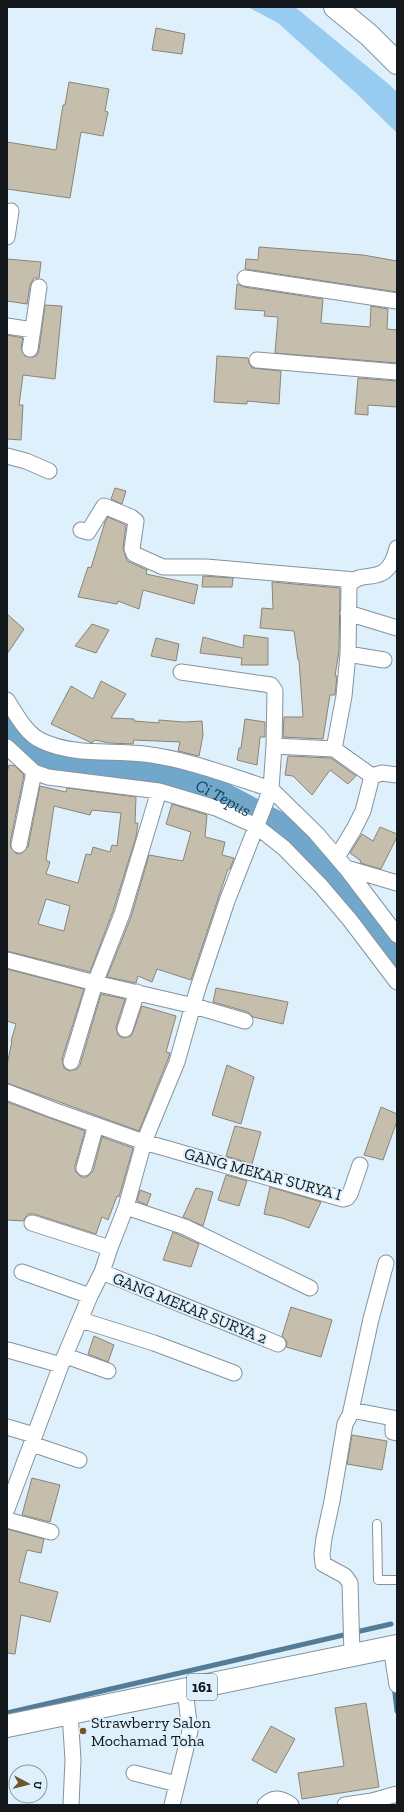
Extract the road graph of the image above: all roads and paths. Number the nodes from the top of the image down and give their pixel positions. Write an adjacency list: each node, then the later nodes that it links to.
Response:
1 (335, 7): 2 (main road)
2 (397, 63)
3 (11, 211): 4 (street)
4 (7, 237)
5 (245, 278): 7 (street)
6 (39, 287): 9 (street)
7 (397, 301)
8 (7, 326): 9 (street)
9 (33, 330): 10 (street)
10 (30, 349)
11 (257, 360): 12 (street)
12 (397, 372)
13 (7, 456): 14 (street)
14 (49, 471)
15 (81, 530): 17 (street)
16 (397, 548): 17 (street)
17 (355, 580): 18 (street)
18 (348, 613): 19 (street); 20 (street)
19 (397, 628)
20 (348, 654): 21 (street); 26 (street)
21 (384, 660)
22 (181, 672): 24 (street)
23 (7, 700): 31 (street)
24 (274, 746): 26 (street); 31 (street)
25 (7, 747): 27 (street)
26 (334, 749): 29 (street)
27 (34, 772): 30 (street); 33 (street)
28 (397, 775): 29 (street)
29 (372, 776): 34 (street)
30 (159, 791): 32 (street); 39 (street)
31 (270, 792): 32 (street); 34 (street)
32 (258, 822): 38 (street); 41 (street)
33 (19, 845)
34 (341, 862): 35 (street); 36 (street)
35 (397, 882)
36 (397, 934)
37 (7, 960): 39 (street)
38 (397, 982)
39 (95, 983): 40 (street); 44 (street)
40 (137, 992): 41 (street); 43 (street)
41 (194, 1006): 42 (street); 47 (street)
42 (245, 1021)
43 (125, 1029)
44 (72, 1062)
45 (7, 1092): 46 (street)
46 (96, 1125): 47 (street); 49 (street)
47 (144, 1142): 48 (street, GANG MEKAR SURYA I); 50 (street)
48 (360, 1165)
49 (84, 1168)
50 (126, 1207): 52 (street); 56 (street)
51 (32, 1223): 52 (street)
52 (110, 1248): 55 (street)
53 (386, 1263): 64 (street)
54 (22, 1272): 57 (street)
55 (102, 1272): 57 (street); 59 (street, GANG MEKAR SURYA 2)
56 (310, 1288)
57 (90, 1296): 58 (street)
58 (81, 1320): 61 (street); 63 (street)
59 (278, 1344)
60 (8, 1350): 61 (street)
61 (63, 1361): 62 (street); 67 (street)
62 (108, 1371)
63 (234, 1373)
64 (351, 1410): 66 (street); 74 (street)
65 (7, 1426): 67 (street)
66 (397, 1433)
67 (33, 1439): 68 (street); 69 (street)
68 (79, 1460)
69 (9, 1500)
70 (7, 1520): 72 (street)
71 (377, 1524): 73 (lane)
72 (51, 1532)
73 (397, 1580)
74 (352, 1640): 75 (main road, 161); 77 (main road, 161)
75 (394, 1647): 76 (street)
76 (397, 1685)
77 (185, 1690): 78 (main road, 161); 81 (street)
78 (70, 1714): 79 (main road, 161); 84 (street)
79 (7, 1726)
80 (134, 1773): 81 (street)
81 (177, 1784): 85 (street)
82 (397, 1794): 83 (street)
83 (372, 1803): 88 (street)
84 (71, 1805)
85 (172, 1805)
86 (265, 1805): 87 (street)
87 (291, 1805)
88 (344, 1805)

